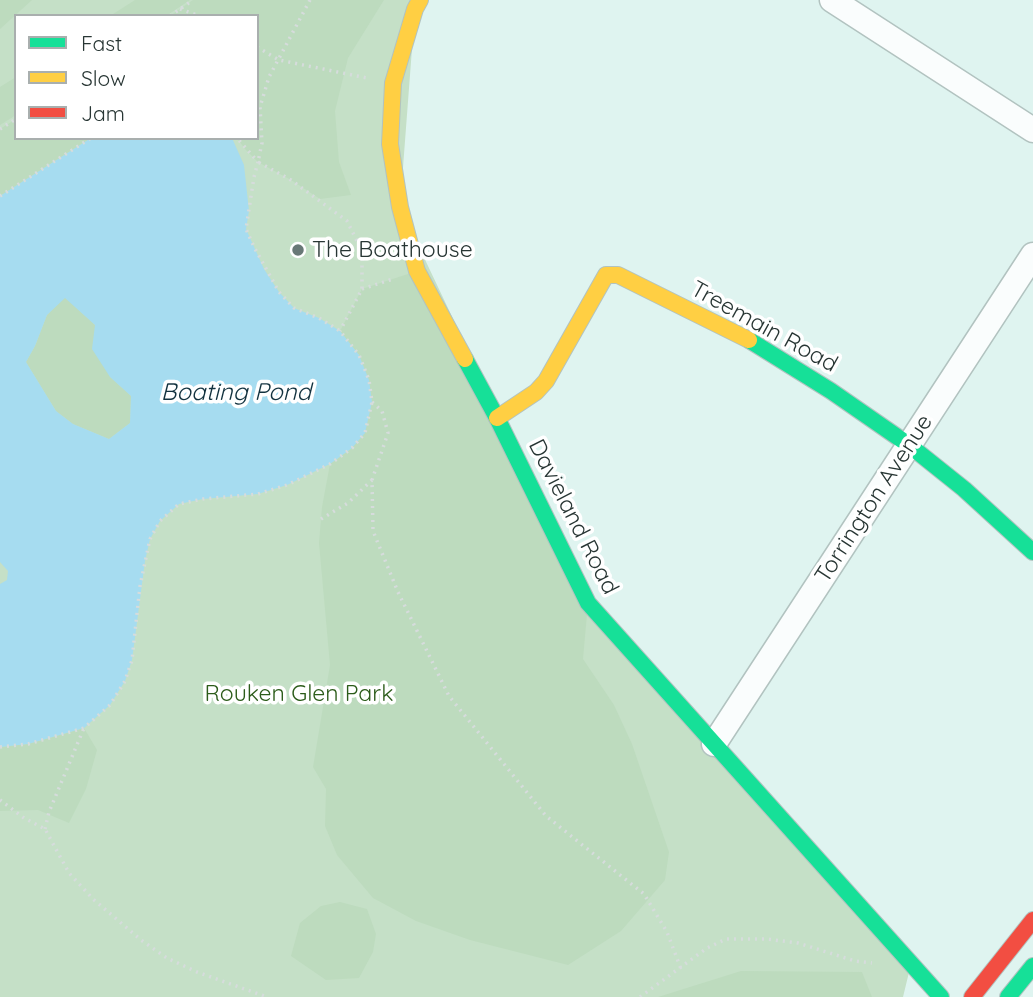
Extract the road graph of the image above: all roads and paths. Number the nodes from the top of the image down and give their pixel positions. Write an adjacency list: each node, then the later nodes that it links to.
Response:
1 (193, 0): 5 (path)
2 (310, 0): 9 (path)
3 (420, 0): 10 (street, Davieland Road)
4 (832, 0): 11 (street)
5 (180, 9): 6 (path); 7 (path)
6 (173, 14)
7 (194, 14)
8 (259, 48): 9 (path)
9 (279, 60): 10 (path); 14 (path)
10 (393, 83): 19 (street, Davieland Road)
11 (1033, 130)
12 (88, 140): 15 (path)
13 (239, 140): 14 (path)
14 (258, 162): 17 (path); 17 (path)
15 (0, 196)
16 (1033, 255): 20 (street, Torrington Avenue)
17 (340, 331): 18 (path)
18 (372, 402): 21 (path); 24 (path)
19 (497, 418): 20 (street, Treemain Road); 25 (street, Davieland Road)
20 (909, 445): 23 (street, Treemain Road); 25 (street, Torrington Avenue)
21 (372, 480): 22 (path); 32 (path)
22 (321, 519)
23 (1033, 552)
24 (83, 728): 26 (path); 28 (path)
25 (714, 744): 30 (street, Davieland Road)
26 (0, 747)
27 (0, 800): 28 (path)
28 (45, 829): 33 (path)
29 (1033, 920): 36 (street)
30 (911, 964): 32 (path); 35 (street, Davieland Road)
31 (1033, 966): 37 (street)
32 (681, 969): 34 (path)
33 (267, 997)
34 (640, 997)
35 (941, 997)
36 (972, 997)
37 (1008, 997)

